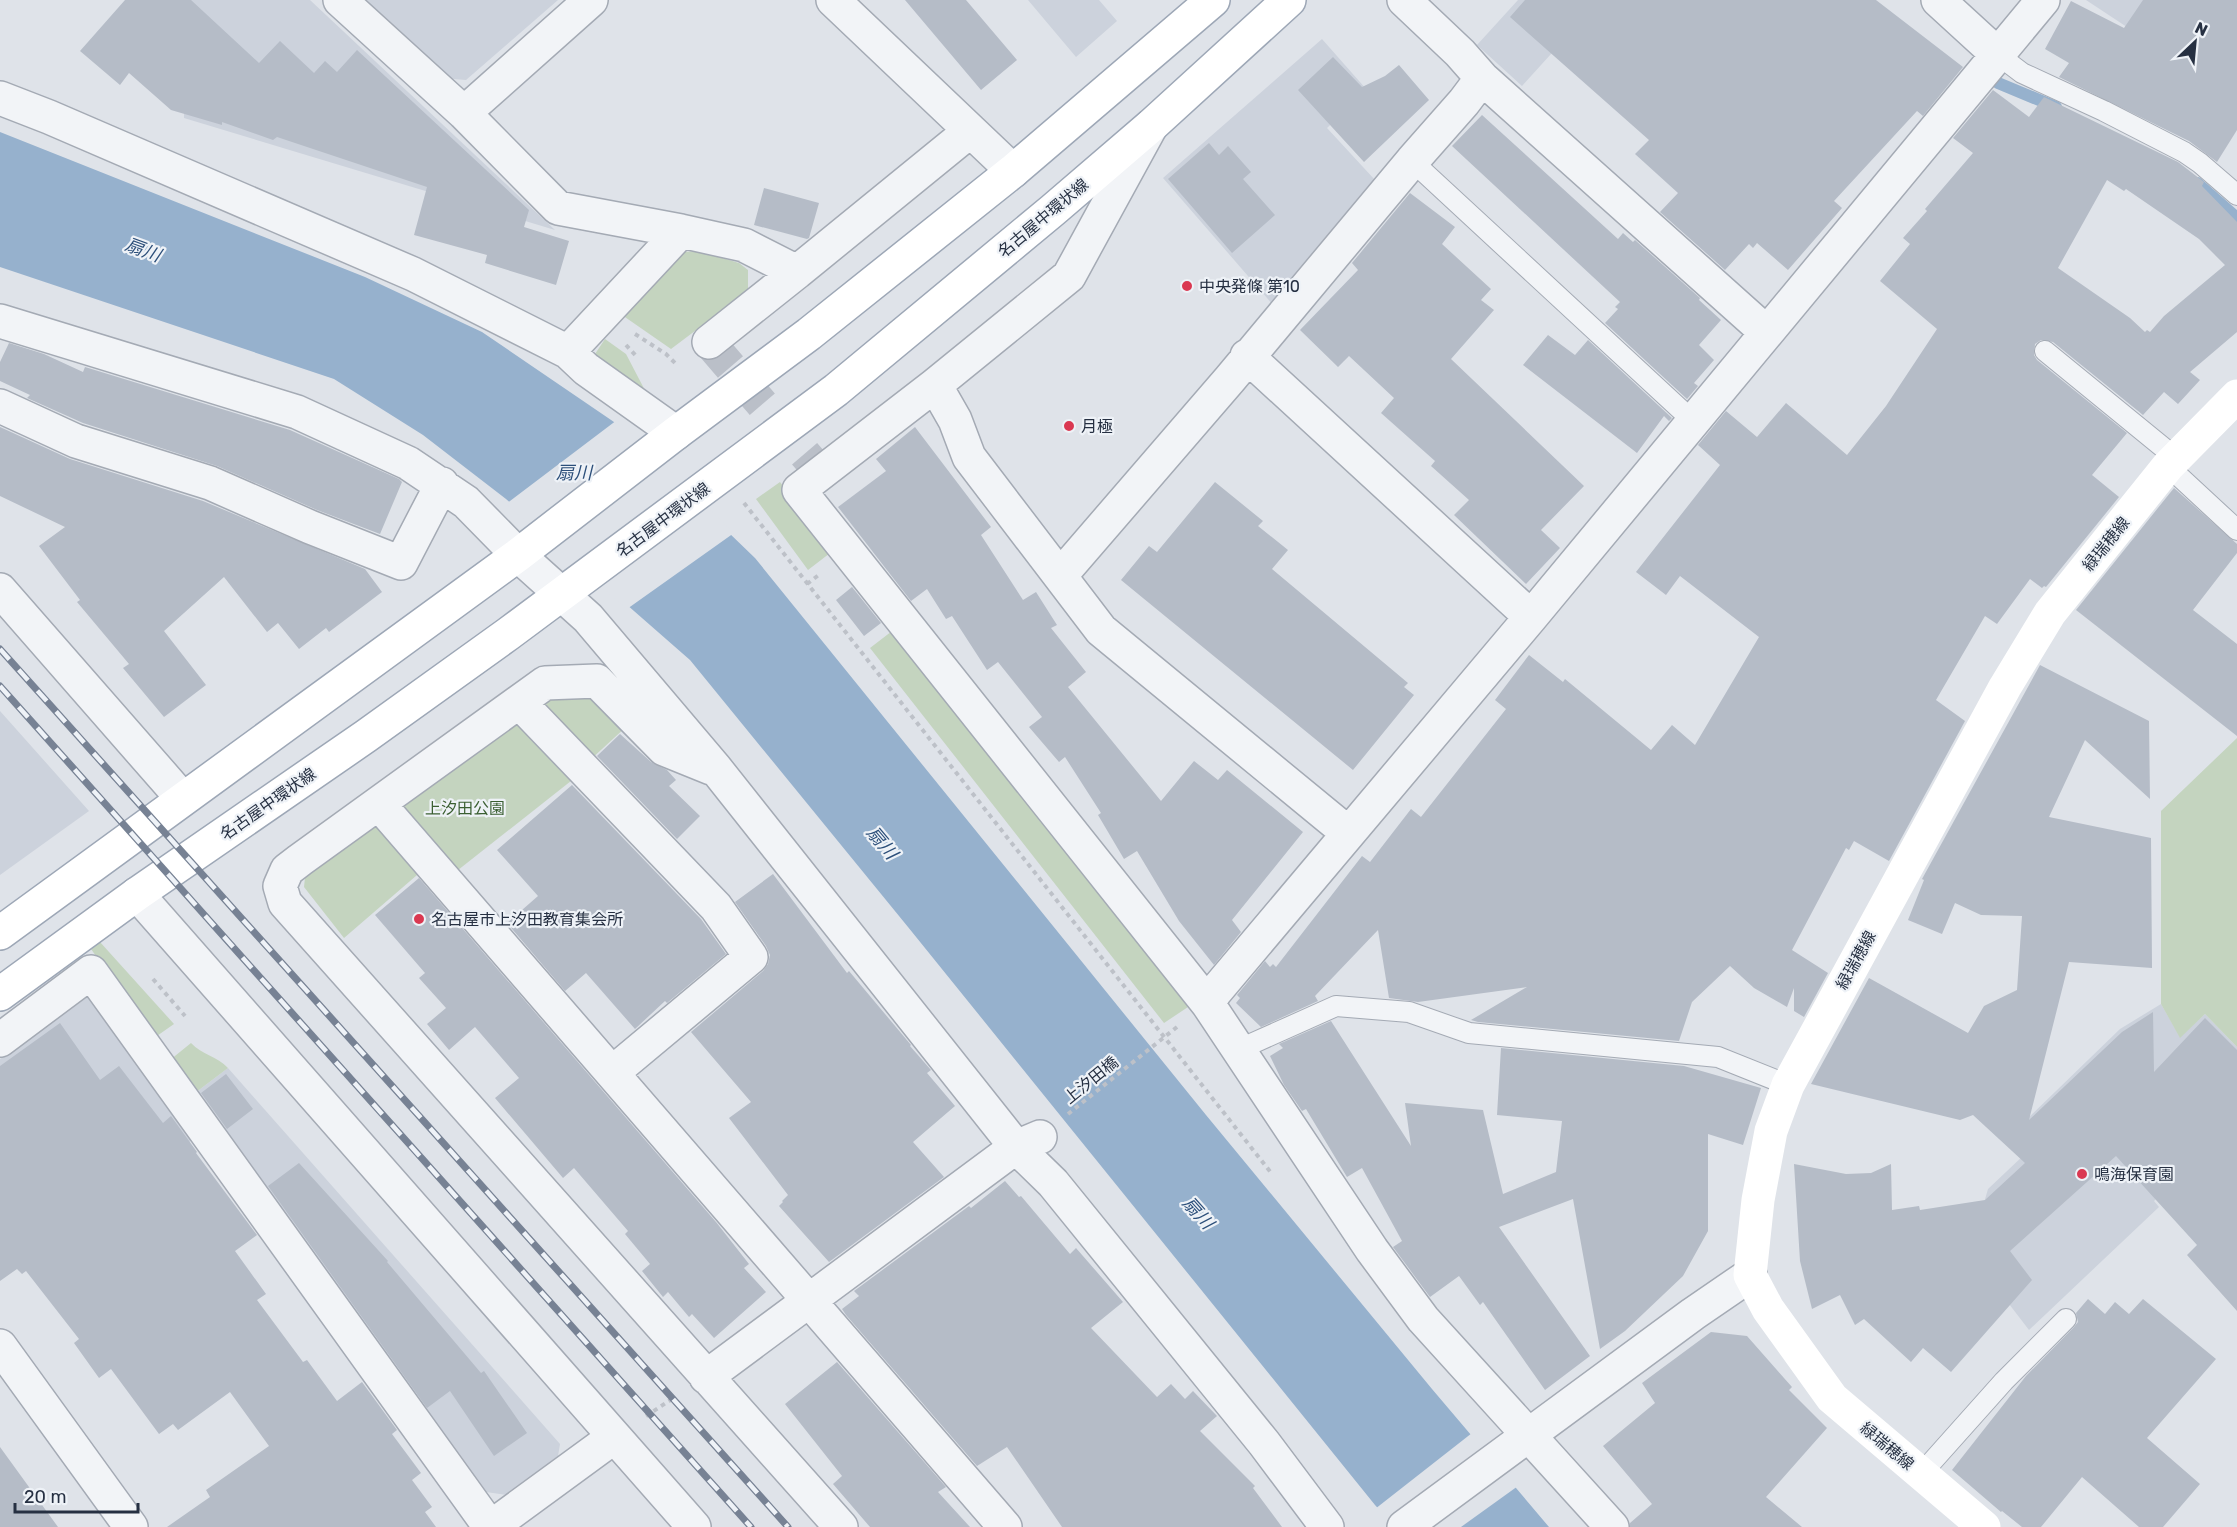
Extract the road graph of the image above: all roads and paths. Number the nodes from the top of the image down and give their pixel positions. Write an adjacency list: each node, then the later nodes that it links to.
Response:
1 (340, 0): 12 (street)
2 (591, 0): 12 (street)
3 (833, 0): 14 (street)
4 (1213, 0): 16 (main road)
5 (1289, 0): 13 (main road, 名古屋中環状線)
6 (1404, 0): 10 (street)
7 (1938, 0): 9 (street)
8 (2043, 0): 9 (street)
9 (1997, 54): 17 (lane); 22 (street)
10 (1482, 78): 15 (street); 22 (street)
11 (0, 98): 26 (street)
12 (464, 113): 18 (street)
13 (1152, 125): 30 (street); 41 (main road, 名古屋中環状線)
14 (970, 130): 16 (street); 19 (street)
15 (1412, 161): 28 (street); 33 (lane)
16 (1013, 171): 34 (main road)
17 (2237, 195)
18 (681, 231): 19 (street); 26 (street)
19 (797, 272): 24 (street)
20 (0, 321): 36 (street)
21 (627, 329): 27 (path)
22 (1766, 332): 33 (street)
23 (619, 338): 29 (path)
24 (709, 342)
25 (2045, 351): 35 (lane)
26 (568, 352): 34 (street)
27 (666, 354)
28 (1247, 356): 40 (street); 43 (street)
29 (639, 361)
30 (936, 385): 40 (street); 53 (street)
31 (2237, 396): 35 (main road, 緑瑞穂線)
32 (0, 406): 36 (street)
33 (1693, 421): 43 (street)
34 (670, 437): 39 (main road)
35 (2172, 462): 38 (lane); 59 (main road, 緑瑞穂線)
36 (442, 484): 39 (street)
37 (758, 522): 55 (path)
38 (2237, 530)
39 (526, 548): 41 (street); 46 (main road)
40 (1060, 576): 48 (street)
41 (571, 588): 45 (street); 49 (main road, 名古屋中環状線)
42 (0, 590): 46 (street)
43 (1531, 617): 48 (street)
44 (520, 703): 45 (street); 47 (street); 58 (street)
45 (716, 769): 60 (street)
46 (182, 798): 50 (main road)
47 (379, 804): 58 (street); 66 (street)
48 (1348, 833): 53 (street)
49 (137, 894): 52 (main road, 名古屋中環状線); 68 (street)
50 (0, 933)
51 (153, 979): 54 (path)
52 (0, 994)
53 (1208, 1004): 57 (street)
54 (184, 1016)
55 (1164, 1036): 60 (path, 上汐田橋); 61 (path)
56 (0, 1040): 71 (street)
57 (1240, 1049): 59 (lane); 67 (street)
58 (612, 1073): 63 (street)
59 (1788, 1085): 62 (main road, 緑瑞穂線)
60 (1028, 1142): 63 (street); 75 (street)
61 (1278, 1181)
62 (1750, 1275): 67 (street); 69 (main road, 緑瑞穂線)
63 (807, 1300): 66 (street); 74 (street)
64 (2066, 1319): 69 (lane)
65 (0, 1346): 70 (street)
66 (706, 1377): 68 (path); 73 (street)
67 (1527, 1436): 76 (street); 77 (street)
68 (615, 1437): 71 (street); 72 (street)
69 (1922, 1474): 78 (main road, 緑瑞穂線)
70 (131, 1527)
71 (491, 1527)
72 (694, 1527)
73 (841, 1527)
74 (1005, 1527)
75 (1327, 1527)
76 (1404, 1527)
77 (1612, 1527)
78 (1984, 1527)

